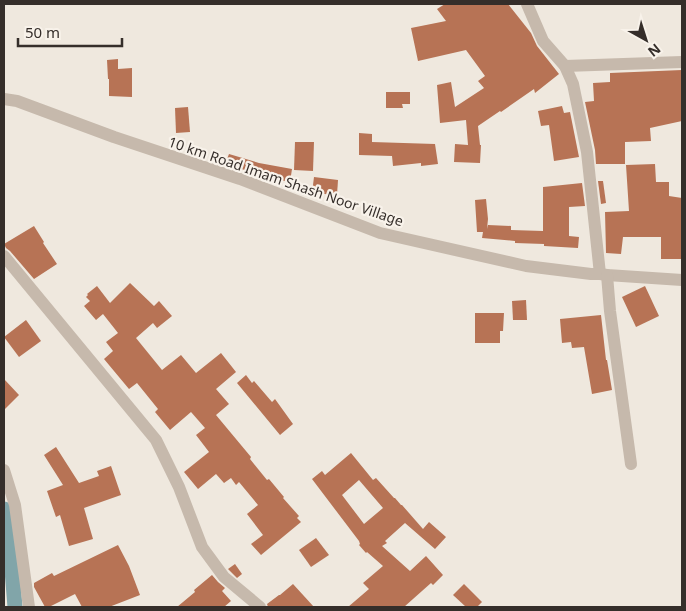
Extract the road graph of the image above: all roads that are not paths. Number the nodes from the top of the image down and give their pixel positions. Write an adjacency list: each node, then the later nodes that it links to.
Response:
1 (527, 4): 3 (street)
2 (682, 62): 3 (street)
3 (565, 66): 6 (street)
4 (4, 99): 6 (street, 10 km Road Imam Shash Noor Village)
5 (4, 256): 11 (street)
6 (604, 274): 7 (street, 10 km Road Imam Shash Noor Village); 8 (street)
7 (682, 280)
8 (631, 464)
9 (4, 470): 10 (street)
10 (29, 607)
11 (260, 607)

